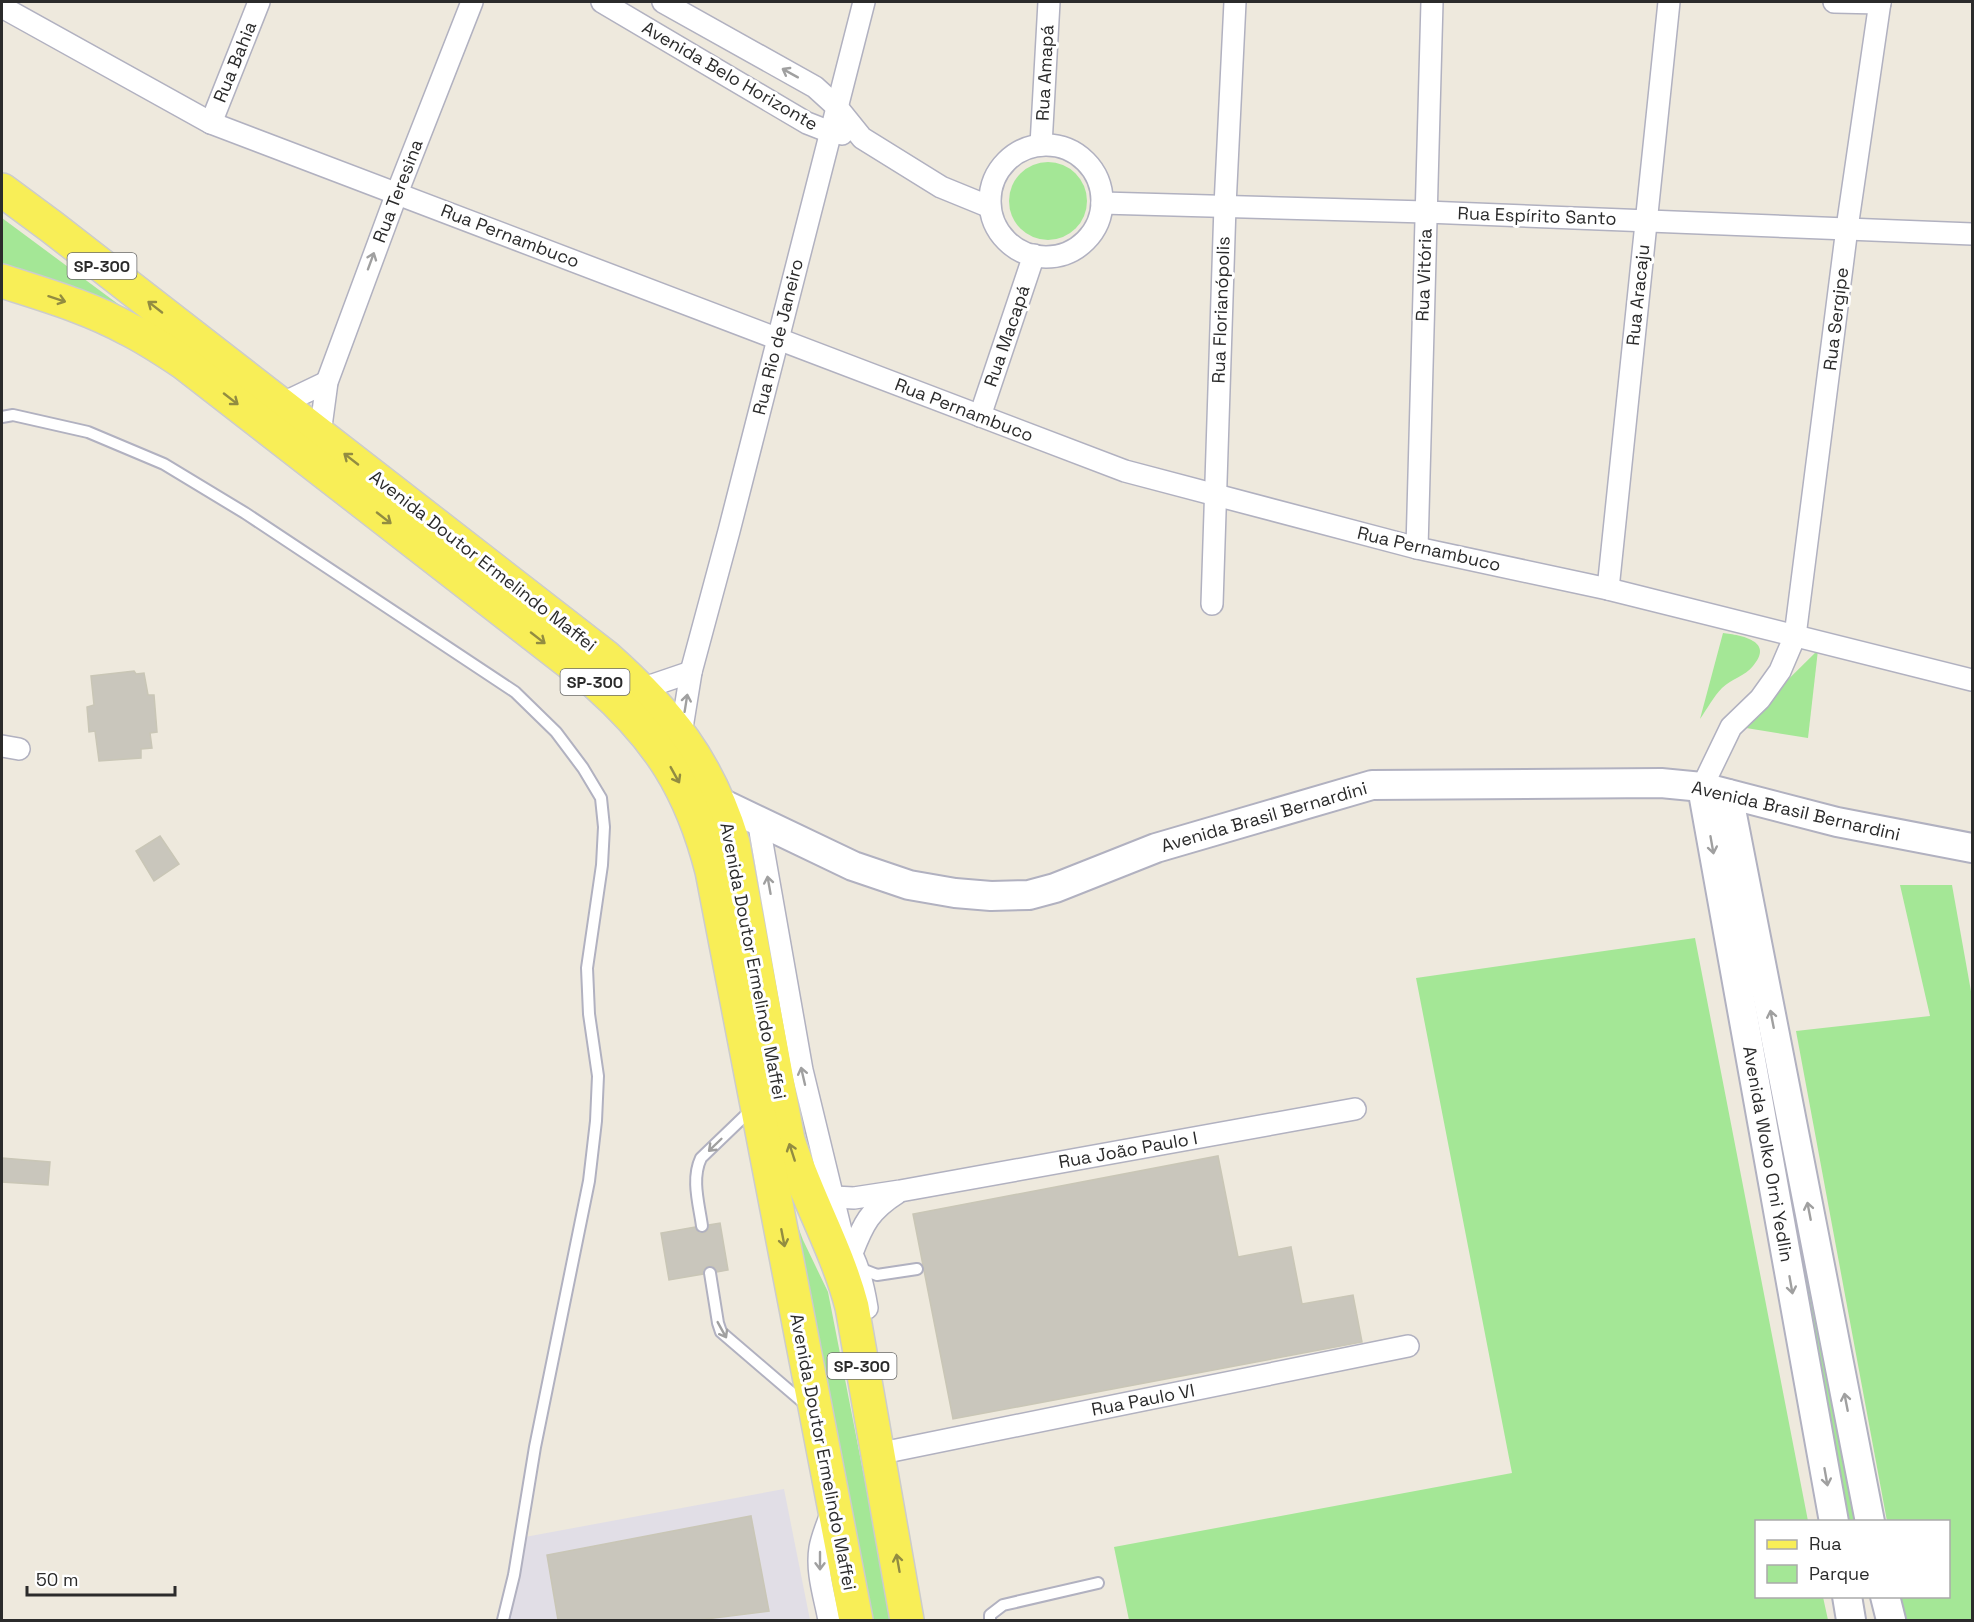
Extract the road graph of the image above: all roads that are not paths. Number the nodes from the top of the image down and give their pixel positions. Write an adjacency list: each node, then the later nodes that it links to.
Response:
1 (259, 2): 14 (street, Rua Bahia)
2 (472, 2): 19 (street, Rua Teresina)
3 (602, 2): 15 (street, Avenida Belo Horizonte)
4 (663, 2): 13 (street, Avenida Belo Horizonte, one-way to 4)
5 (864, 2): 13 (street, Rua Rio de Janeiro)
6 (1050, 2): 17 (street, Rua Amapá)
7 (1432, 2): 23 (street, Rua Vitória)
8 (1669, 2): 24 (street, Rua Aracaju)
9 (1834, 2): 10 (street)
10 (1880, 2): 25 (street, Rua Sergipe)
11 (1239, 6): 21 (street, Rua Florianópolis)
12 (2, 7): 14 (street, Rua Pernambuco)
13 (837, 107): 15 (street, Rua Rio de Janeiro); 16 (street, Avenida Belo Horizonte)
14 (211, 123): 19 (street, Rua Pernambuco)
15 (830, 132): 16 (street, Avenida Belo Horizonte); 29 (street, Rua Rio de Janeiro)
16 (862, 138): 22 (street, Avenida Belo Horizonte)
17 (1041, 145): 20 (street); 22 (street)
18 (2, 190): 31 (main road, Avenida Doutor Ermelindo Maffei / SP-300, one-way to 18)
19 (397, 193): 29 (street, Rua Pernambuco); 30 (street, Rua Teresina, one-way to 19)
20 (1102, 203): 21 (street, Rua Espírito Santo); 27 (street)
21 (1225, 206): 23 (street, Rua Espírito Santo); 35 (street, Rua Florianópolis)
22 (990, 207): 27 (street)
23 (1426, 212): 24 (street, Rua Espírito Santo); 36 (street, Rua Vitória)
24 (1646, 221): 25 (street, Rua Espírito Santo); 37 (street, Rua Aracaju)
25 (1847, 228): 26 (street, Rua Espírito Santo); 39 (street, Rua Sergipe)
26 (1972, 234)
27 (1034, 255): 32 (street, Rua Macapá)
28 (2, 281): 48 (main road, Avenida Doutor Ermelindo Maffei / SP-300, one-way to 48)
29 (777, 338): 32 (street, Rua Pernambuco); 40 (street, Rua Rio de Janeiro)
30 (327, 382): 31 (street); 34 (street, Rua Teresina)
31 (280, 404): 34 (main road, Avenida Doutor Ermelindo Maffei / SP-300)
32 (980, 416): 35 (street, Rua Pernambuco)
33 (2, 417): 68 (lane)
34 (320, 434): 42 (main road, Avenida Doutor Ermelindo Maffei / SP-300, one-way to 34)
35 (1216, 494): 36 (street, Rua Pernambuco); 38 (street, Rua Florianópolis)
36 (1417, 548): 37 (street, Rua Pernambuco)
37 (1608, 589): 39 (street, Rua Pernambuco)
38 (1212, 604)
39 (1795, 636): 41 (street, Rua Pernambuco); 44 (street, Rua Sergipe)
40 (691, 672): 42 (street); 43 (street, Rua Rio de Janeiro, one-way to 40)
41 (1972, 680)
42 (641, 689): 43 (main road, Avenida Doutor Ermelindo Maffei / SP-300)
43 (681, 734): 45 (main road, Avenida Doutor Ermelindo Maffei / SP-300)
44 (1715, 791): 46 (street, Avenida Brasil Bernardini); 47 (street, Avenida Brasil Bernardini); 63 (street, Avenida Wolko Orni Yedlin, one-way to 63); 64 (street, Avenida Wolko Orni Yedlin, one-way to 44)
45 (719, 802): 46 (street, Avenida Brasil Bernardini); 51 (main road, Avenida Doutor Ermelindo Maffei / SP-300, one-way to 45)
46 (758, 820): 51 (street, one-way to 46)
47 (1972, 848)
48 (757, 1104): 52 (lane, one-way to 52); 60 (main road, Avenida Doutor Ermelindo Maffei / SP-300, one-way to 60)
49 (1355, 1109): 50 (street, Rua João Paulo I)
50 (900, 1191): 51 (street, Rua João Paulo I); 53 (street, Rua João Paulo I)
51 (820, 1194): 53 (street); 59 (main road, Avenida Doutor Ermelindo Maffei / SP-300)
52 (702, 1226)
53 (851, 1252): 56 (lane); 57 (street)
54 (917, 1269): 56 (lane)
55 (710, 1273): 60 (lane, one-way to 60)
56 (887, 1275): 57 (lane)
57 (865, 1298): 59 (street)
58 (1408, 1346): 61 (street, Rua Paulo VI)
59 (863, 1371): 61 (main road, Avenida Doutor Ermelindo Maffei / SP-300)
60 (816, 1412): 62 (main road, Avenida Doutor Ermelindo Maffei / SP-300)
61 (878, 1454): 71 (main road, Avenida Doutor Ermelindo Maffei / SP-300, one-way to 61)
62 (834, 1505): 69 (street, one-way to 69); 70 (main road, Avenida Doutor Ermelindo Maffei / SP-300)
63 (1833, 1520)
64 (1870, 1520)
65 (1098, 1583): 72 (lane)
66 (1847, 1598): 73 (street)
67 (1885, 1598): 74 (street)
68 (503, 1620)
69 (829, 1620)
70 (856, 1620)
71 (907, 1620)
72 (990, 1620)
73 (1851, 1620)
74 (1890, 1620)

